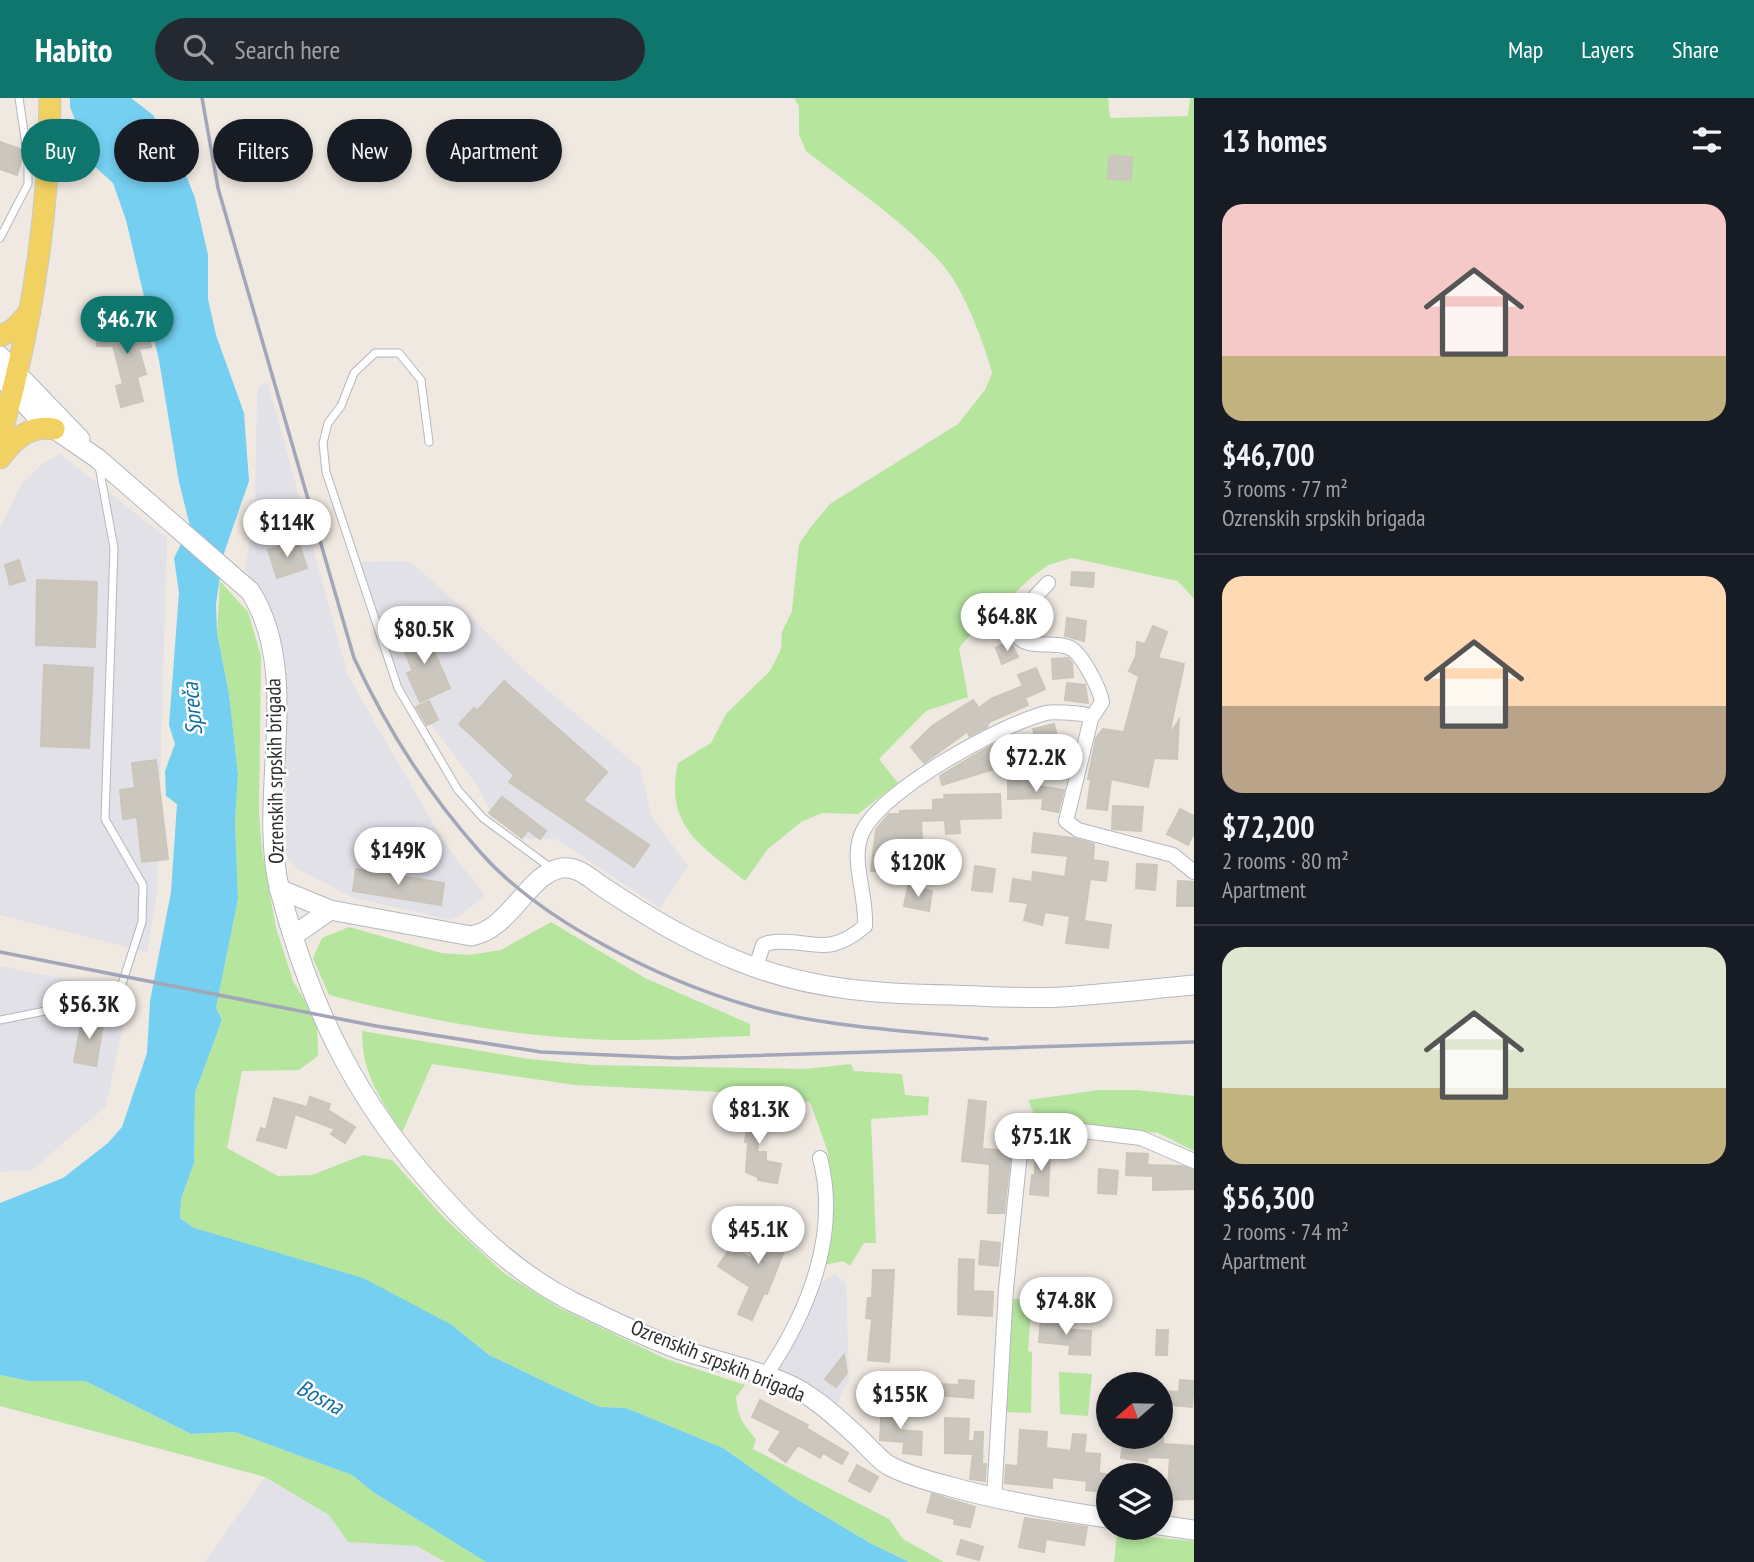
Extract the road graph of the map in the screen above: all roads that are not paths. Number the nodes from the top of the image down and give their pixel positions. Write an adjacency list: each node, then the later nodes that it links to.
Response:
1 (19, 98): 3 (lane)
2 (50, 98): 4 (main road)
3 (0, 238)
4 (30, 312): 5 (main road); 7 (main road)
5 (0, 336)
6 (0, 356): 7 (main road)
7 (10, 380): 8 (main road, Ozrenskih srpskih brigada); 9 (main road); 12 (main road, Ozrenskih srpskih brigada)
8 (54, 429): 11 (main road); 12 (main road, Ozrenskih srpskih brigada)
9 (0, 438)
10 (429, 442): 15 (lane)
11 (0, 458)
12 (97, 458): 17 (main road, Ozrenskih srpskih brigada); 22 (lane)
13 (1048, 583): 14 (street)
14 (1091, 719): 16 (street); 20 (street)
15 (554, 870): 18 (main road); 20 (main road)
16 (1194, 872)
17 (279, 889): 18 (main road); 19 (main road, Ozrenskih srpskih brigada)
18 (330, 910): 19 (main road)
19 (292, 936): 25 (main road, Ozrenskih srpskih brigada)
20 (756, 967): 21 (main road)
21 (1194, 985)
22 (0, 1020)
23 (820, 1158): 25 (street)
24 (1194, 1161): 26 (street)
25 (765, 1376): 26 (main road, Ozrenskih srpskih brigada)
26 (994, 1499): 27 (main road, Ozrenskih srpskih brigada)
27 (1096, 1516)
28 (1173, 1527): 29 (main road)
29 (1194, 1530)

